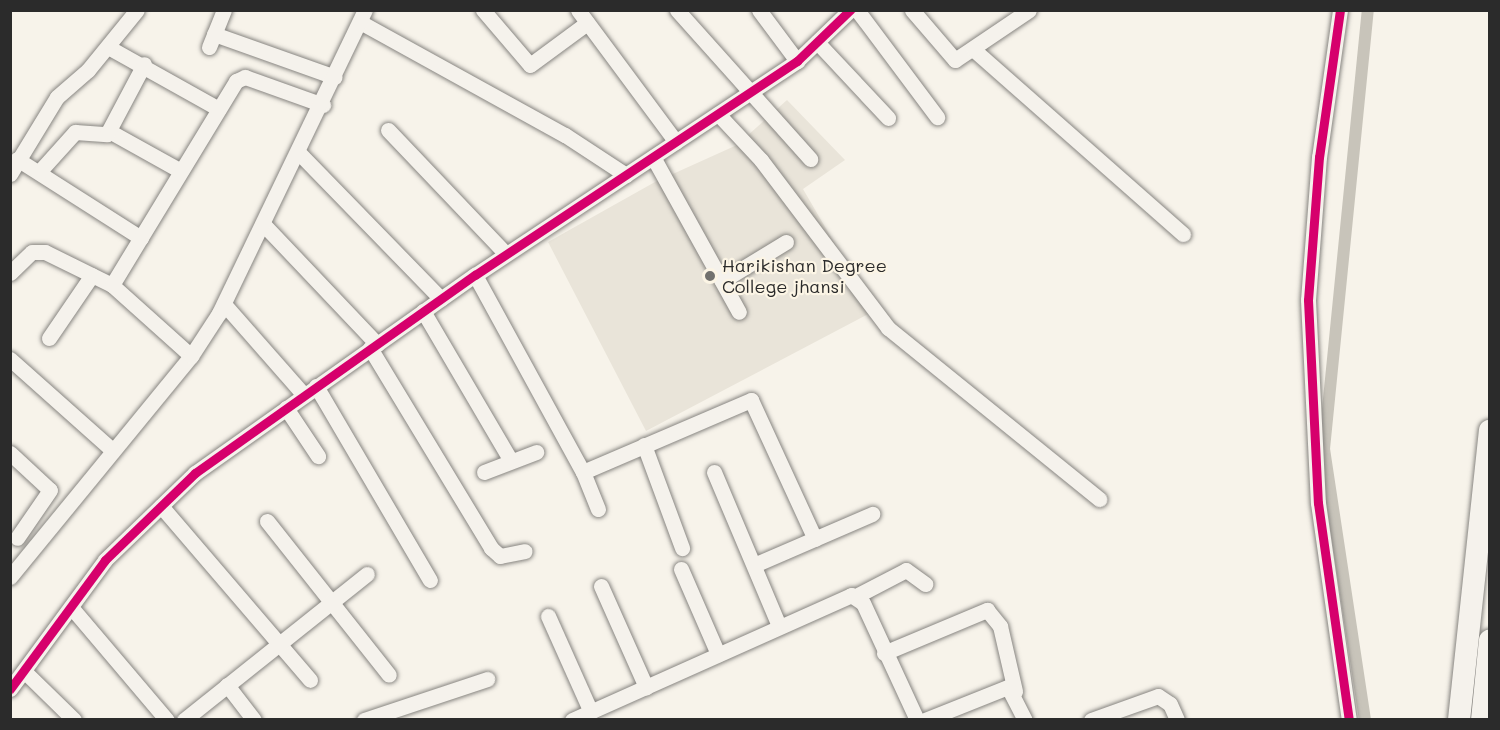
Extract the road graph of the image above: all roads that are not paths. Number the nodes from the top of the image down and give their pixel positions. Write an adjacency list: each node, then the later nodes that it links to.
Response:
1 (137, 10): 14 (street)
2 (224, 10): 18 (street)
3 (483, 10): 12 (street)
4 (677, 10): 19 (street)
5 (759, 10): 16 (street)
6 (850, 10): 13 (street)
7 (857, 10): 23 (street)
8 (912, 10): 15 (street)
9 (1340, 10): 113 (street)
10 (1020, 13): 15 (street)
11 (363, 16): 18 (street); 35 (street)
12 (583, 17): 27 (street)
13 (817, 42): 16 (street); 24 (street)
14 (108, 47): 17 (street); 30 (street)
15 (973, 49): 37 (street)
16 (797, 61): 19 (street)
17 (144, 64): 21 (street); 26 (street)
18 (335, 77): 20 (street)
19 (747, 94): 22 (street); 31 (street)
20 (322, 105): 21 (street); 28 (street)
21 (219, 109): 32 (street)
22 (718, 114): 27 (street); 66 (street)
23 (937, 117)
24 (888, 118)
25 (388, 130): 40 (street)
26 (109, 132): 32 (street); 33 (street)
27 (676, 142): 29 (street)
28 (300, 154): 36 (street); 46 (street)
29 (653, 157): 35 (street); 44 (street)
30 (17, 159): 33 (street); 34 (street)
31 (810, 159)
32 (181, 171): 38 (street)
33 (39, 172): 38 (street)
34 (10, 174)
35 (626, 175): 40 (street)
36 (265, 226): 47 (street); 51 (street)
37 (1183, 234)
38 (141, 238): 45 (street)
39 (786, 242): 44 (street)
40 (506, 254): 43 (street)
41 (10, 273): 42 (street)
42 (92, 275): 45 (street); 50 (street)
43 (475, 275): 46 (street); 64 (street)
44 (722, 281): 49 (street)
45 (112, 285): 52 (street)
46 (441, 299): 48 (street)
47 (224, 304): 52 (street); 54 (street)
48 (423, 311): 51 (street); 62 (street)
49 (739, 312)
50 (49, 338)
51 (374, 346): 54 (street); 75 (street)
52 (190, 356): 58 (street)
53 (10, 358): 58 (street)
54 (310, 391): 55 (street); 80 (street)
55 (286, 408): 61 (street); 67 (street)
56 (1490, 431): 114 (highway)
57 (644, 445): 64 (street); 72 (street); 73 (street)
58 (112, 450): 74 (street)
59 (536, 452): 62 (street)
60 (10, 453): 71 (street)
61 (318, 456)
62 (511, 461): 63 (street)
63 (484, 472)
64 (583, 472): 68 (street)
65 (714, 472): 76 (street)
66 (1099, 499)
67 (161, 506): 85 (street); 89 (street)
68 (598, 509)
69 (872, 514): 72 (street)
70 (267, 521): 84 (street)
71 (14, 535): 74 (street)
72 (815, 539): 76 (street)
73 (682, 548)
74 (32, 549): 79 (street)
75 (525, 551)
76 (754, 565): 87 (street)
77 (681, 569): 91 (street)
78 (367, 574): 84 (street)
79 (10, 578)
80 (430, 580)
81 (925, 584): 83 (street)
82 (601, 586): 97 (street)
83 (858, 596): 87 (street); 90 (street)
84 (333, 601): 89 (street); 93 (street)
85 (71, 607): 92 (street); 103 (street)
86 (548, 616): 100 (street)
87 (779, 626): 91 (street)
88 (1490, 640): 115 (highway)
89 (279, 644): 95 (street); 96 (street)
90 (885, 653): 99 (street); 108 (street)
91 (718, 654): 97 (street)
92 (24, 671): 98 (street); 102 (street)
93 (389, 675)
94 (487, 679): 101 (street)
95 (310, 680)
96 (227, 685): 104 (street); 105 (street)
97 (646, 687): 100 (street)
98 (10, 689)
99 (1015, 691): 109 (street); 110 (street)
100 (591, 712): 107 (street)
101 (393, 715): 106 (street)
102 (74, 720)
103 (167, 720)
104 (184, 720)
105 (254, 720)
106 (364, 720)
107 (572, 720)
108 (917, 720)
109 (925, 720)
110 (1025, 720)
111 (1091, 720): 112 (street)
112 (1177, 720)
113 (1349, 720)
114 (1459, 720)
115 (1482, 720)

